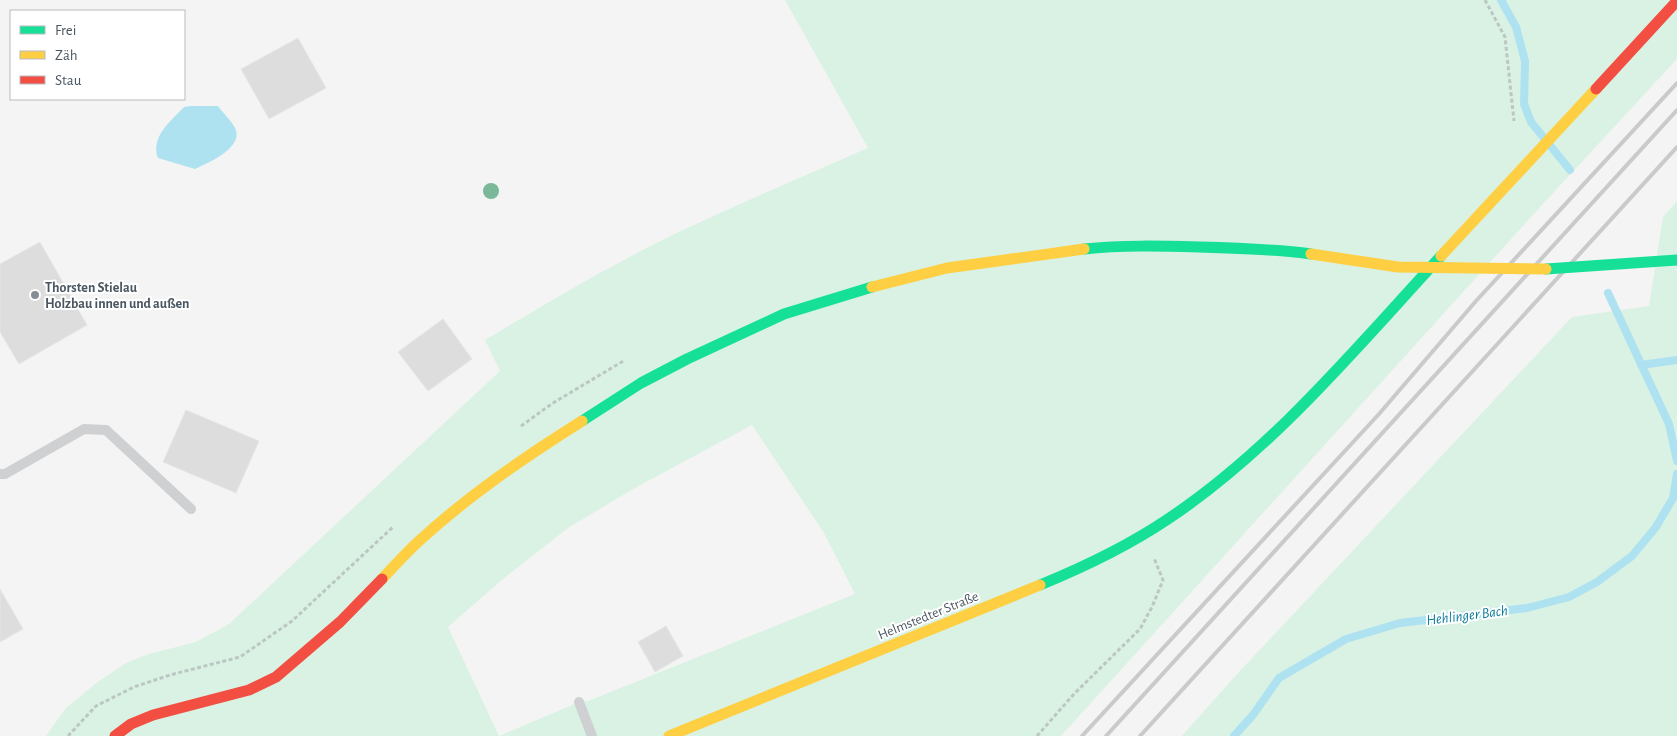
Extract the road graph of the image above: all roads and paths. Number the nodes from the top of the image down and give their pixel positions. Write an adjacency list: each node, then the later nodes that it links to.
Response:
1 (1485, 0): 3 (path)
2 (1677, 1): 10 (main road, Helmstedter Straße)
3 (1514, 121)
4 (1677, 260): 13 (main road, bridge)
5 (625, 360): 6 (path)
6 (513, 432)
7 (0, 474): 8 (lane)
8 (191, 510)
9 (394, 526): 12 (path)
10 (1145, 533): 15 (main road, Helmstedter Straße); 16 (path)
11 (579, 702): 14 (lane)
12 (68, 736)
13 (115, 736)
14 (592, 736)
15 (669, 736)
16 (1037, 736)

